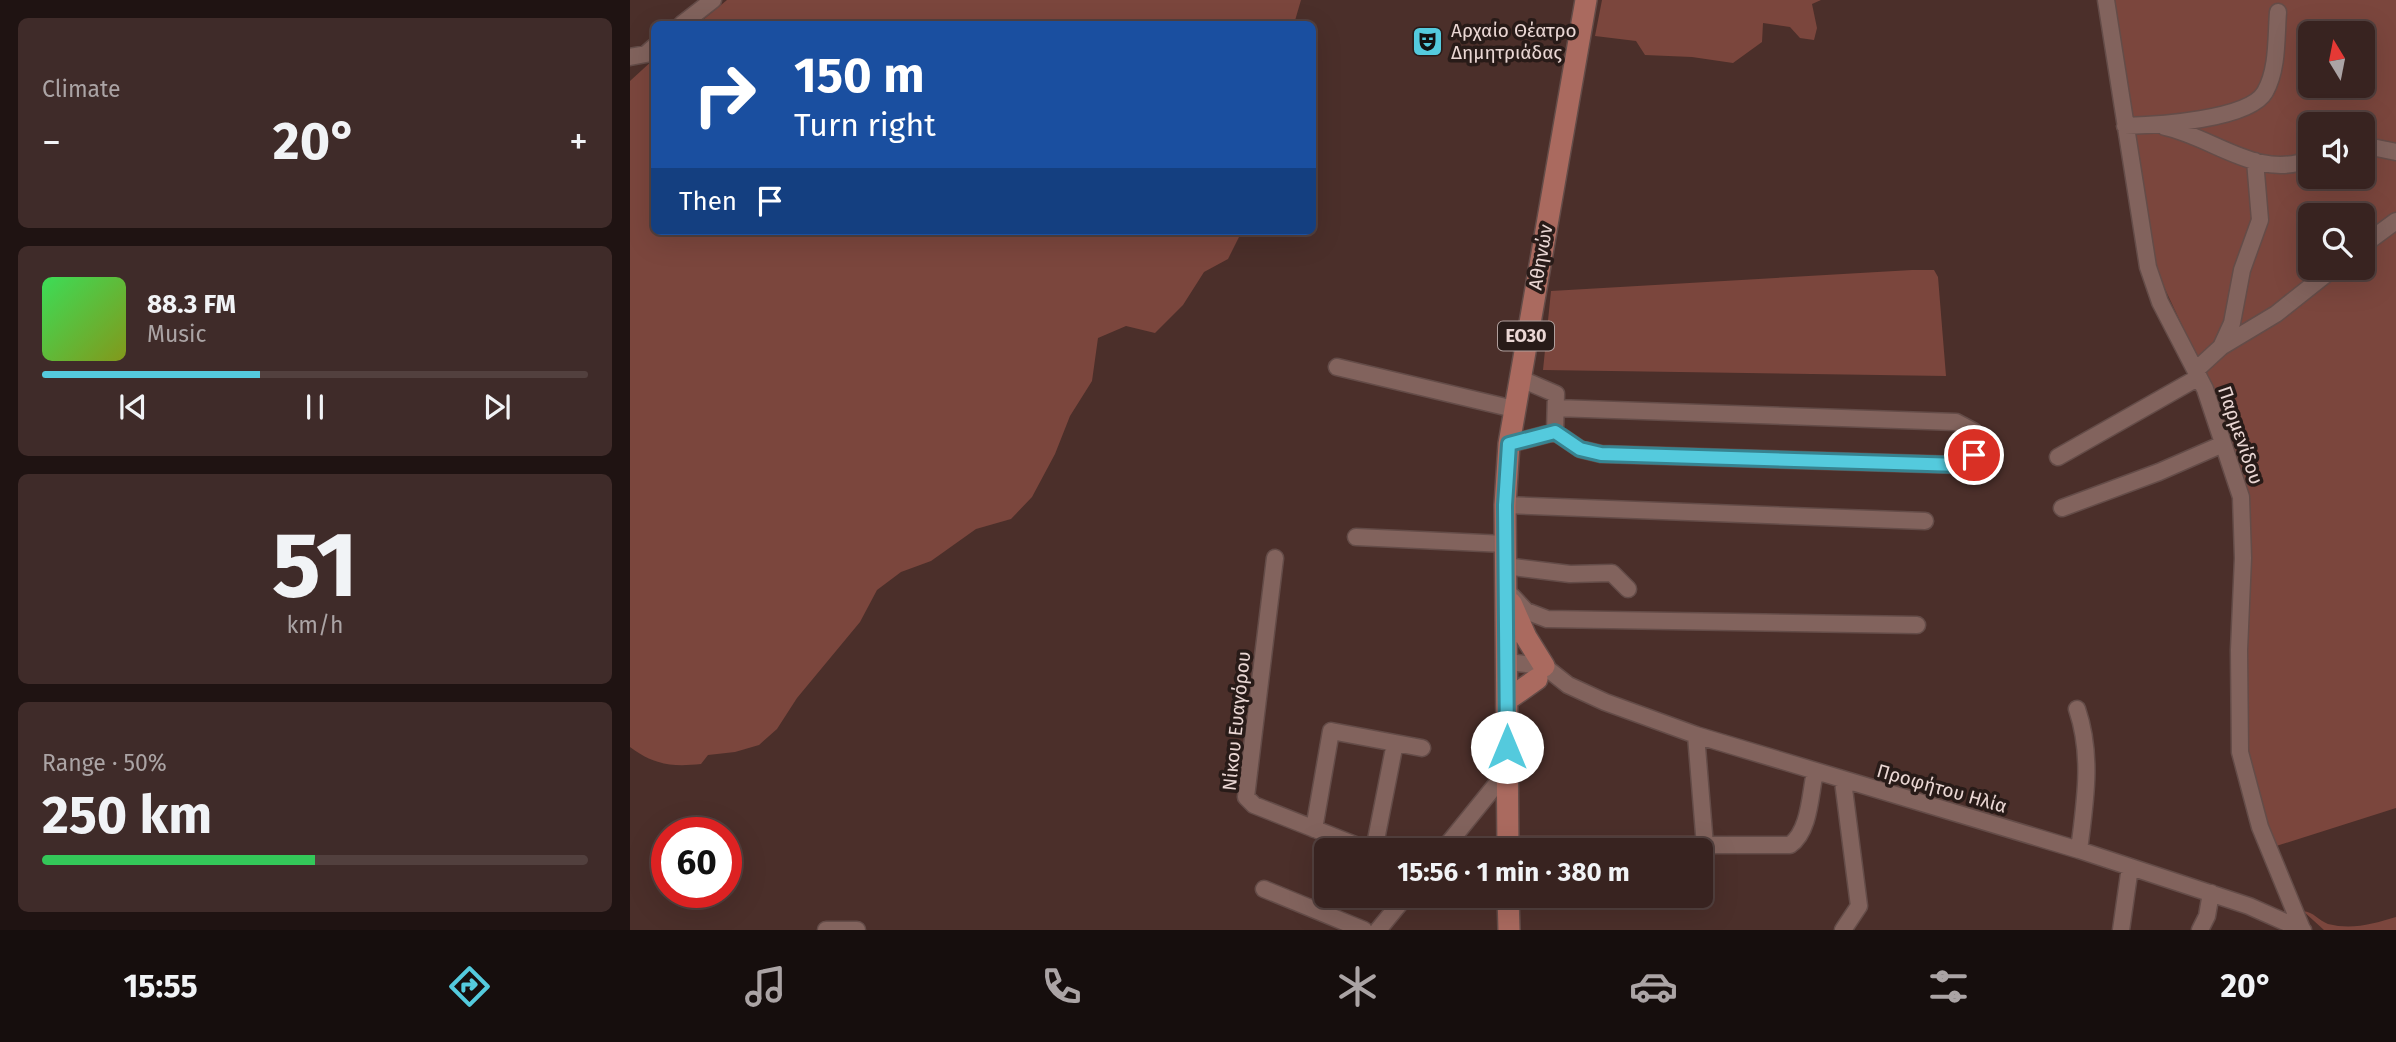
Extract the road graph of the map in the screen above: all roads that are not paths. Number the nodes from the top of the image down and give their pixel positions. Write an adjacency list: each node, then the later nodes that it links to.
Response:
1 (713, 0): 5 (street)
2 (1586, 0): 20 (main road, Αθηνών / ΕΟ30)
3 (2106, 0): 9 (street, Παρμενίδου)
4 (2278, 12): 8 (street)
5 (686, 21)
6 (651, 50): 7 (street)
7 (630, 57)
8 (2155, 125): 9 (street); 12 (street)
9 (2125, 126): 19 (street, Παρμενίδου)
10 (2375, 148): 11 (street)
11 (2396, 152)
12 (2255, 161): 13 (street); 17 (street)
13 (2298, 162)
14 (2396, 221): 15 (street)
15 (2375, 236)
16 (2319, 280): 17 (street)
17 (2221, 347): 19 (street)
18 (1337, 367): 22 (street)
19 (2198, 373): 25 (street, Παρμενίδου); 26 (street)
20 (1519, 378): 21 (street); 22 (main road, Αθηνών / ΕΟ30)
21 (1556, 408): 23 (street); 23 (street)
22 (1514, 409): 24 (main road, Αθηνών / ΕΟ30)
23 (1555, 432): 24 (street)
24 (1509, 444): 27 (main road, Αθηνών / ΕΟ30)
25 (2223, 444): 28 (street); 68 (street, Παρμενίδου)
26 (2058, 457)
27 (1505, 505): 29 (street); 31 (main road, Αθηνών / ΕΟ30)
28 (2062, 508)
29 (1925, 521)
30 (1356, 537): 31 (street)
31 (1505, 544): 33 (main road, Αθηνών / ΕΟ30)
32 (1275, 558): 47 (street, Νίκου Ευαγόρου)
33 (1505, 566): 34 (street); 35 (main road, Αθηνών / ΕΟ30)
34 (1628, 589)
35 (1506, 590): 36 (street); 37 (main road, Αθηνών / ΕΟ30); 38 (main road)
36 (1917, 625)
37 (1507, 669): 38 (street); 39 (main road, Αθηνών / ΕΟ30)
38 (1540, 673): 39 (main road); 41 (street, Προφήτου Ηλία)
39 (1507, 700): 44 (main road, Αθηνών / ΕΟ30)
40 (2077, 709): 54 (street)
41 (1696, 735): 45 (street, Προφήτου Ηλία); 52 (street)
42 (1395, 743): 43 (street); 47 (street); 49 (street)
43 (1422, 748)
44 (1507, 771): 50 (street); 51 (main road, Αθηνών / ΕΟ30)
45 (1815, 772): 46 (street, Προφήτου Ηλία); 53 (street)
46 (1843, 781): 54 (street, Προφήτου Ηλία); 65 (street)
47 (1314, 829): 48 (street, Νίκου Ευαγόρου)
48 (1337, 838)
49 (1376, 838)
50 (1453, 838)
51 (1508, 838)
52 (1704, 838)
53 (1713, 846)
54 (2079, 850): 55 (street, Προφήτου Ηλία)
55 (2130, 867): 57 (street, Προφήτου Ηλία); 66 (street)
56 (1264, 889): 62 (street)
57 (2211, 893): 67 (street); 68 (street, Προφήτου Ηλία)
58 (1396, 908): 63 (street)
59 (1508, 908): 64 (main road)
60 (826, 930): 61 (street)
61 (857, 930)
62 (1364, 930)
63 (1378, 930)
64 (1509, 930)
65 (1843, 930)
66 (2121, 930)
67 (2200, 930)
68 (2302, 930)

